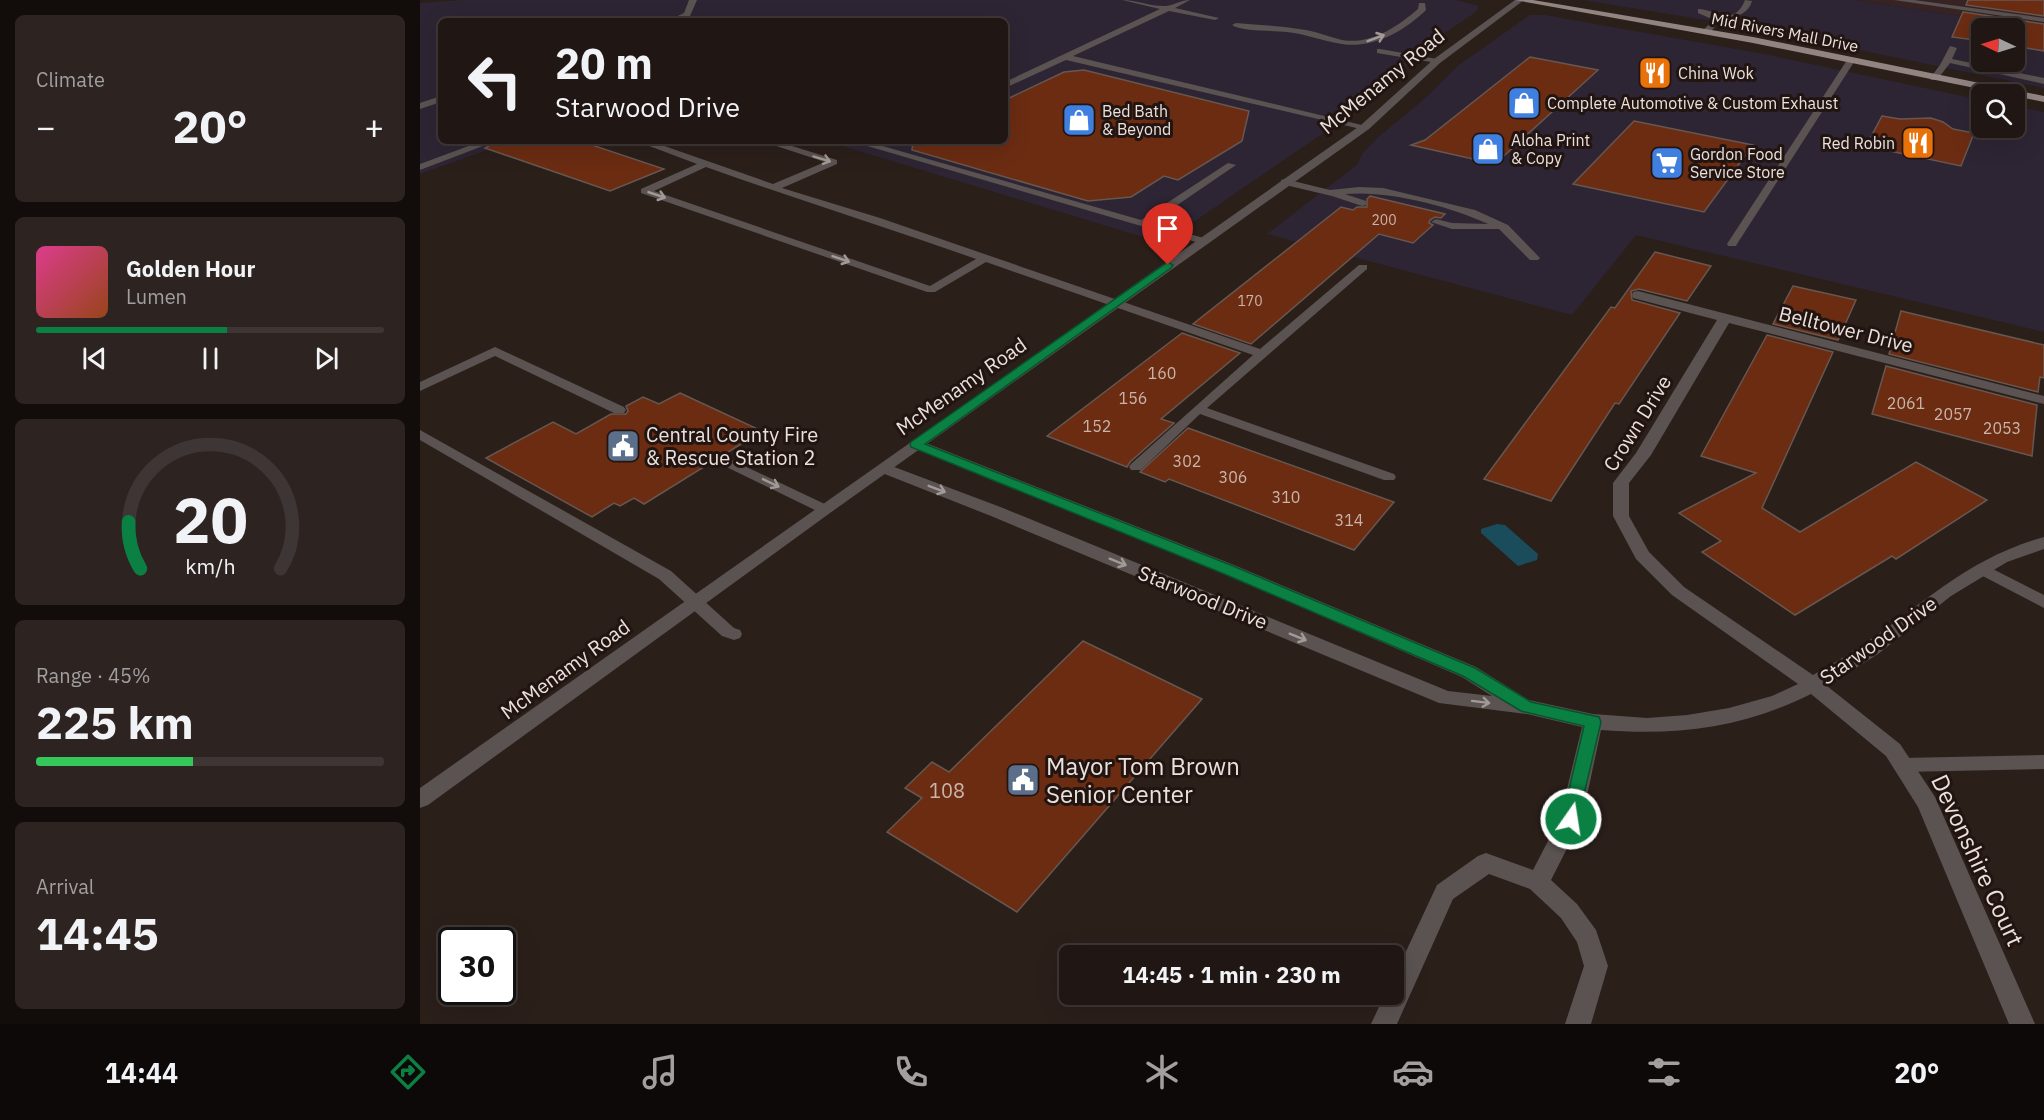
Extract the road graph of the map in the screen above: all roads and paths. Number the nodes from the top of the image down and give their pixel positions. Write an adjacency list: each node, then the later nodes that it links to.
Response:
1 (693, 0): 10 (lane)
2 (1126, 0): 8 (lane)
3 (1186, 0): 8 (lane)
4 (1519, 0): 15 (main road, Mid Rivers Mall Drive); 21 (street, McMenamy Road)
5 (1898, 0): 13 (lane)
6 (1748, 1): 12 (lane)
7 (1422, 5): 14 (lane, one-way to 7)
8 (1169, 9): 11 (lane); 18 (lane)
9 (1701, 11): 12 (lane)
10 (678, 18)
11 (1215, 18)
12 (1719, 19): 15 (lane)
13 (2044, 20)
14 (1236, 25)
15 (1706, 32): 19 (main road, Mid Rivers Mall Drive)
16 (1953, 48): 20 (lane)
17 (1380, 51): 21 (lane)
18 (1065, 57): 24 (lane); 28 (lane)
19 (1852, 59): 22 (main road, Mid Rivers Mall Drive); 44 (lane)
20 (1947, 60): 22 (lane); 23 (lane)
21 (1437, 61): 28 (street, McMenamy Road)
22 (1934, 78): 25 (main road, Mid Rivers Mall Drive)
23 (2044, 81)
24 (1008, 84)
25 (2044, 99)
26 (438, 100): 27 (lane)
27 (420, 106)
28 (1365, 127): 36 (street, McMenamy Road)
29 (483, 144): 35 (lane)
30 (649, 144): 33 (lane)
31 (776, 144): 37 (lane, one-way to 37)
32 (865, 144): 41 (lane)
33 (705, 164): 37 (lane); 45 (lane, one-way to 45)
34 (1231, 165): 41 (lane)
35 (420, 167)
36 (1285, 182): 38 (lane); 43 (street, McMenamy Road)
37 (773, 188): 45 (lane)
38 (1330, 193): 39 (lane); 42 (lane)
39 (1362, 203)
40 (1436, 222): 42 (lane)
41 (1143, 224): 43 (lane)
42 (1504, 227): 46 (lane)
43 (1203, 241): 49 (street, McMenamy Road)
44 (1732, 244)
45 (985, 258): 49 (lane)
46 (1534, 258)
47 (1363, 267): 51 (lane)
48 (1638, 295): 50 (street, Belltower Drive)
49 (1113, 304): 51 (lane); 57 (street, McMenamy Road)
50 (1725, 318): 53 (street, Belltower Drive); 68 (street, Crown Drive)
51 (1262, 354): 54 (lane)
52 (420, 387): 55 (lane)
53 (2044, 400)
54 (1198, 409): 59 (lane); 61 (lane)
55 (619, 410)
56 (420, 434): 65 (lane)
57 (916, 444): 60 (street, McMenamy Road); 69 (street, Starwood Drive)
58 (719, 458): 62 (lane, one-way to 62)
59 (1136, 467)
60 (883, 468): 62 (street, McMenamy Road); 69 (street, Starwood Drive, one-way to 69)
61 (1389, 477)
62 (824, 509): 65 (street, McMenamy Road)
63 (2044, 543): 64 (street, Starwood Drive)
64 (1983, 569): 66 (lane); 68 (street, Starwood Drive)
65 (694, 601): 67 (lane); 73 (street, McMenamy Road)
66 (2044, 602)
67 (734, 634)
68 (1813, 685): 70 (street, Starwood Drive); 72 (street, Devonshire Court)
69 (1527, 707): 70 (street, Starwood Drive)
70 (1593, 722): 74 (street)
71 (2044, 762): 72 (lane)
72 (1902, 765): 77 (street, Devonshire Court)
73 (420, 799)
74 (1538, 882): 75 (street); 76 (street)
75 (1384, 1024)
76 (1578, 1024)
77 (2022, 1024)

